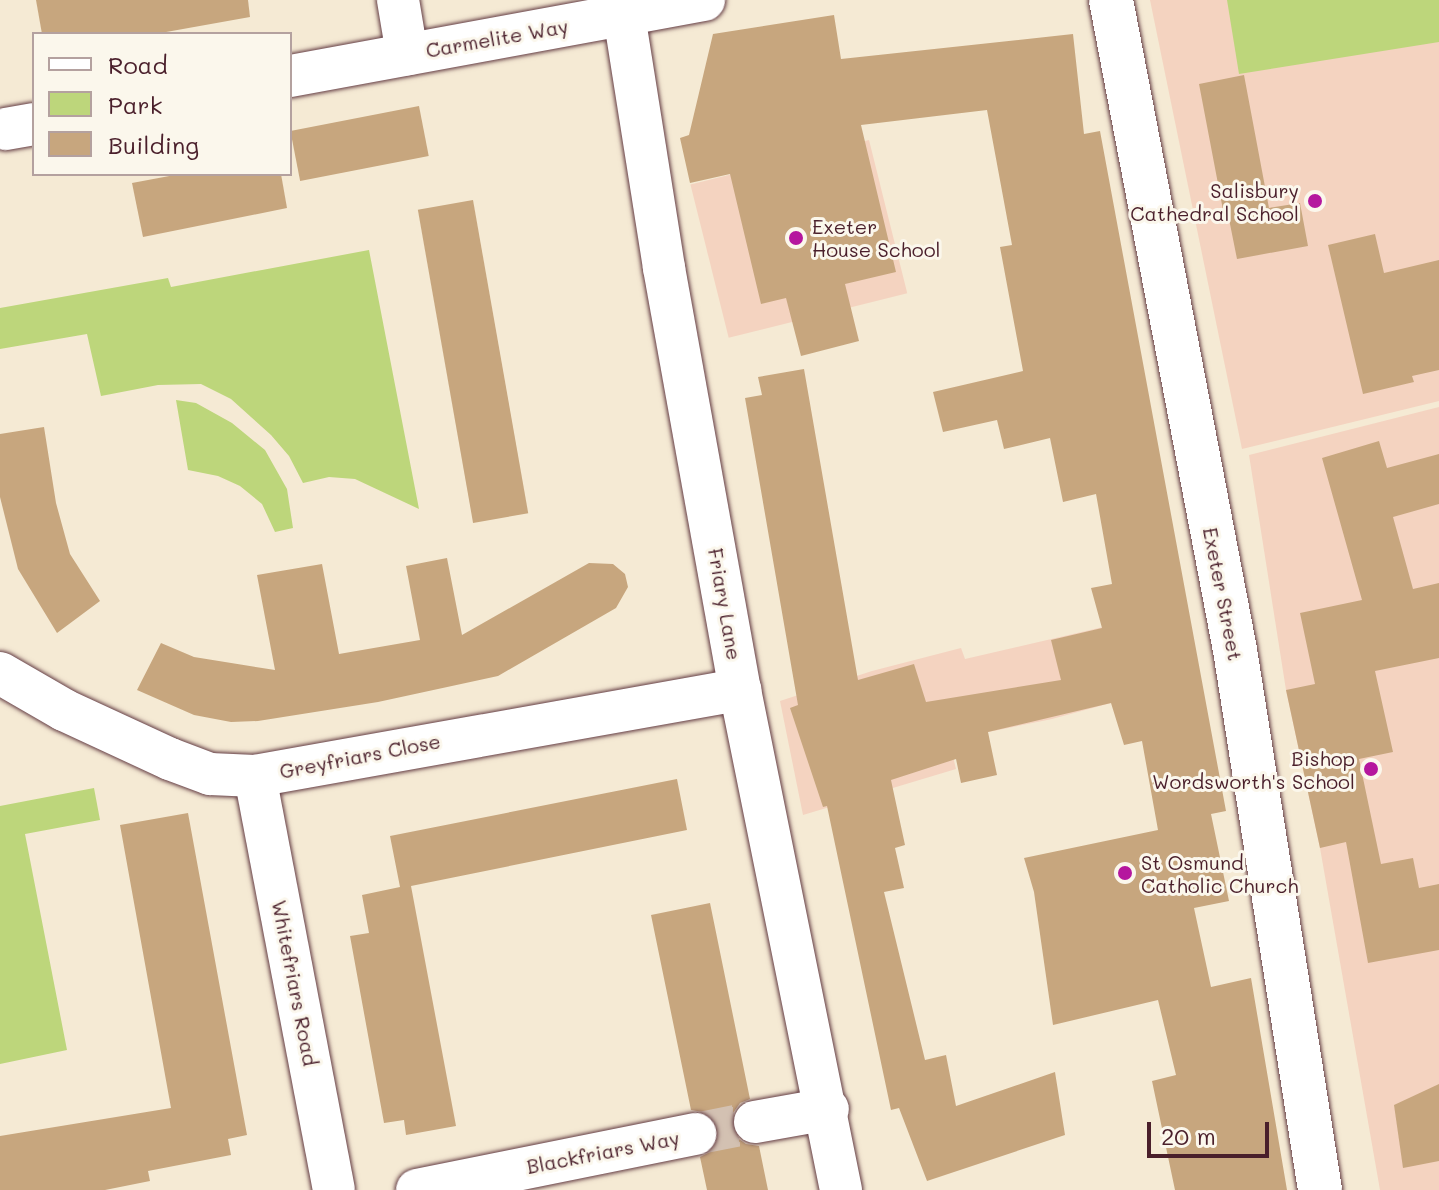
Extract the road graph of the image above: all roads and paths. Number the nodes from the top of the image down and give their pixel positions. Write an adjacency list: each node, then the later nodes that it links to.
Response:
1 (398, 0): 5 (street)
2 (704, 0): 4 (street, Carmelite Way)
3 (1111, 0): 16 (street, Exeter Street)
4 (624, 15): 5 (street, Carmelite Way); 8 (street, Friary Lane)
5 (407, 54): 6 (street, Carmelite Way)
6 (292, 76)
7 (0, 673): 9 (street, Greyfriars Close)
8 (740, 690): 9 (street, Greyfriars Close); 10 (street, Friary Lane)
9 (255, 776): 13 (street, Whitefriars Road)
10 (828, 1109): 11 (street); 15 (street, Friary Lane)
11 (755, 1122)
12 (695, 1134): 14 (street, Blackfriars Way)
13 (334, 1190)
14 (417, 1190)
15 (841, 1190)
16 (1320, 1190)

